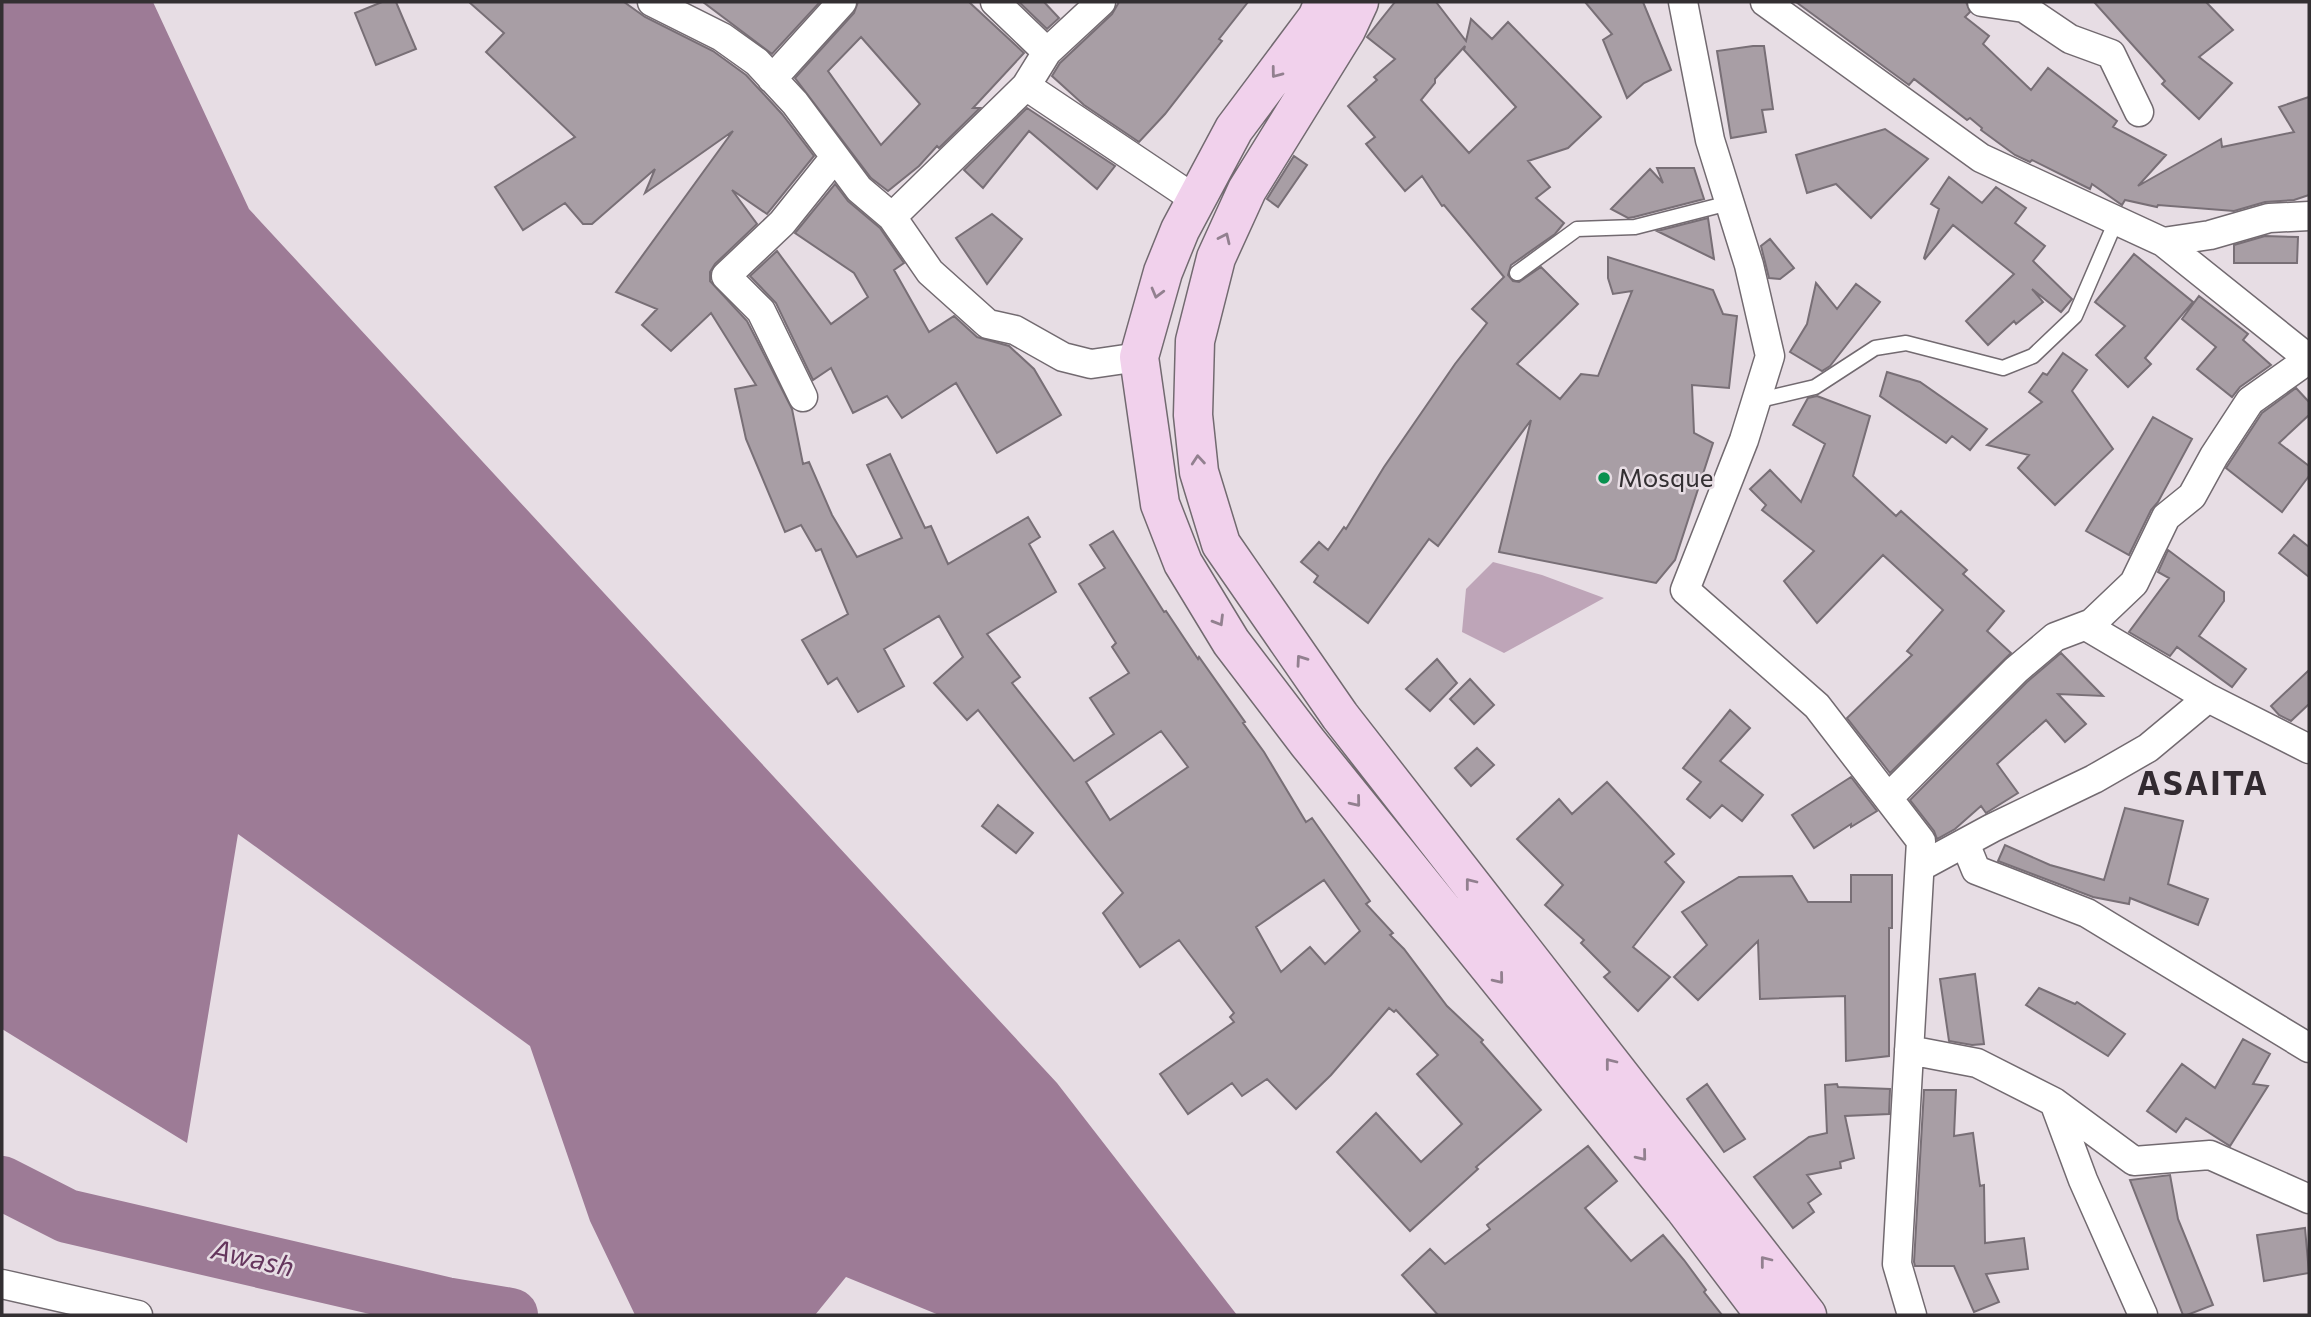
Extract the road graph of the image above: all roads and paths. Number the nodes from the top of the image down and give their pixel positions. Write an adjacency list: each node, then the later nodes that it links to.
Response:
1 (652, 2): 11 (street)
2 (842, 2): 11 (street)
3 (995, 2): 10 (street)
4 (1101, 2): 10 (street)
5 (1324, 2): 15 (main road, one-way to 15)
6 (1359, 2): 28 (main road, one-way to 6)
7 (1683, 2): 16 (street)
8 (1765, 2): 19 (street)
9 (1982, 2): 13 (street)
10 (1047, 52): 12 (street)
11 (772, 79): 14 (street)
12 (1026, 86): 15 (street); 18 (street)
13 (2138, 111)
14 (835, 157): 18 (street); 24 (street)
15 (1196, 200): 22 (main road, one-way to 22)
16 (1729, 203): 21 (lane); 25 (street)
17 (2309, 216): 20 (street)
18 (892, 217): 22 (street)
19 (2116, 220): 20 (street); 25 (lane)
20 (2163, 242): 23 (street)
21 (1517, 273)
22 (1139, 357): 29 (main road, one-way to 29)
23 (2309, 359): 26 (street)
24 (803, 397)
25 (1756, 401): 31 (street)
26 (2086, 626): 27 (street); 31 (street)
27 (2208, 698): 30 (street); 32 (street)
28 (1340, 716): 29 (main road); 41 (main road, one-way to 28)
29 (1308, 743): 40 (main road, one-way to 40)
30 (2309, 749)
31 (1888, 798): 33 (street)
32 (1965, 843): 33 (street); 34 (street)
33 (1920, 867): 35 (street)
34 (2309, 1048)
35 (1909, 1050): 36 (street); 42 (street)
36 (2054, 1102): 37 (street); 43 (street)
37 (2309, 1199)
38 (2, 1284): 39 (street)
39 (138, 1315)
40 (1765, 1315)
41 (1807, 1315)
42 (1912, 1315)
43 (2143, 1315)

